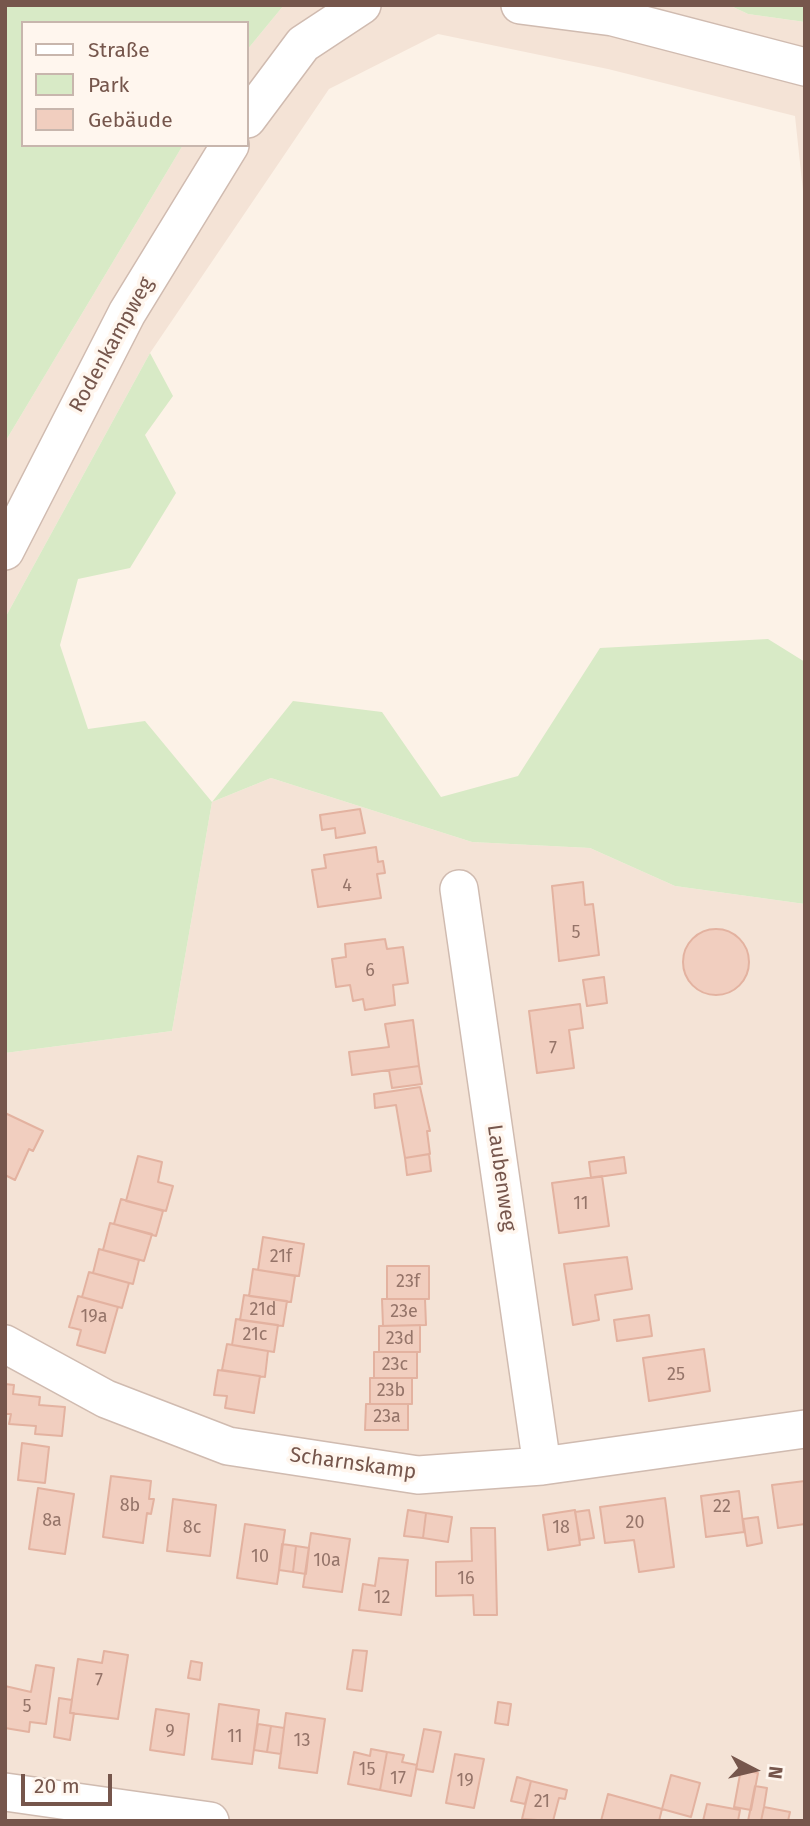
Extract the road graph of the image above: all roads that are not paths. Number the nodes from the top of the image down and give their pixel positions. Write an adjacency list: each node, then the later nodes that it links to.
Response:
1 (362, 5): 5 (street)
2 (520, 5): 3 (street)
3 (621, 11): 4 (street)
4 (805, 67)
5 (248, 118)
6 (229, 147): 7 (street, Rodenkampweg)
7 (5, 551)
8 (459, 889): 11 (street, Laubenweg)
9 (5, 1344): 11 (street, Scharnskamp)
10 (805, 1429): 11 (street, Scharnskamp)
11 (542, 1466)
12 (5, 1792): 13 (street)
13 (210, 1821)

